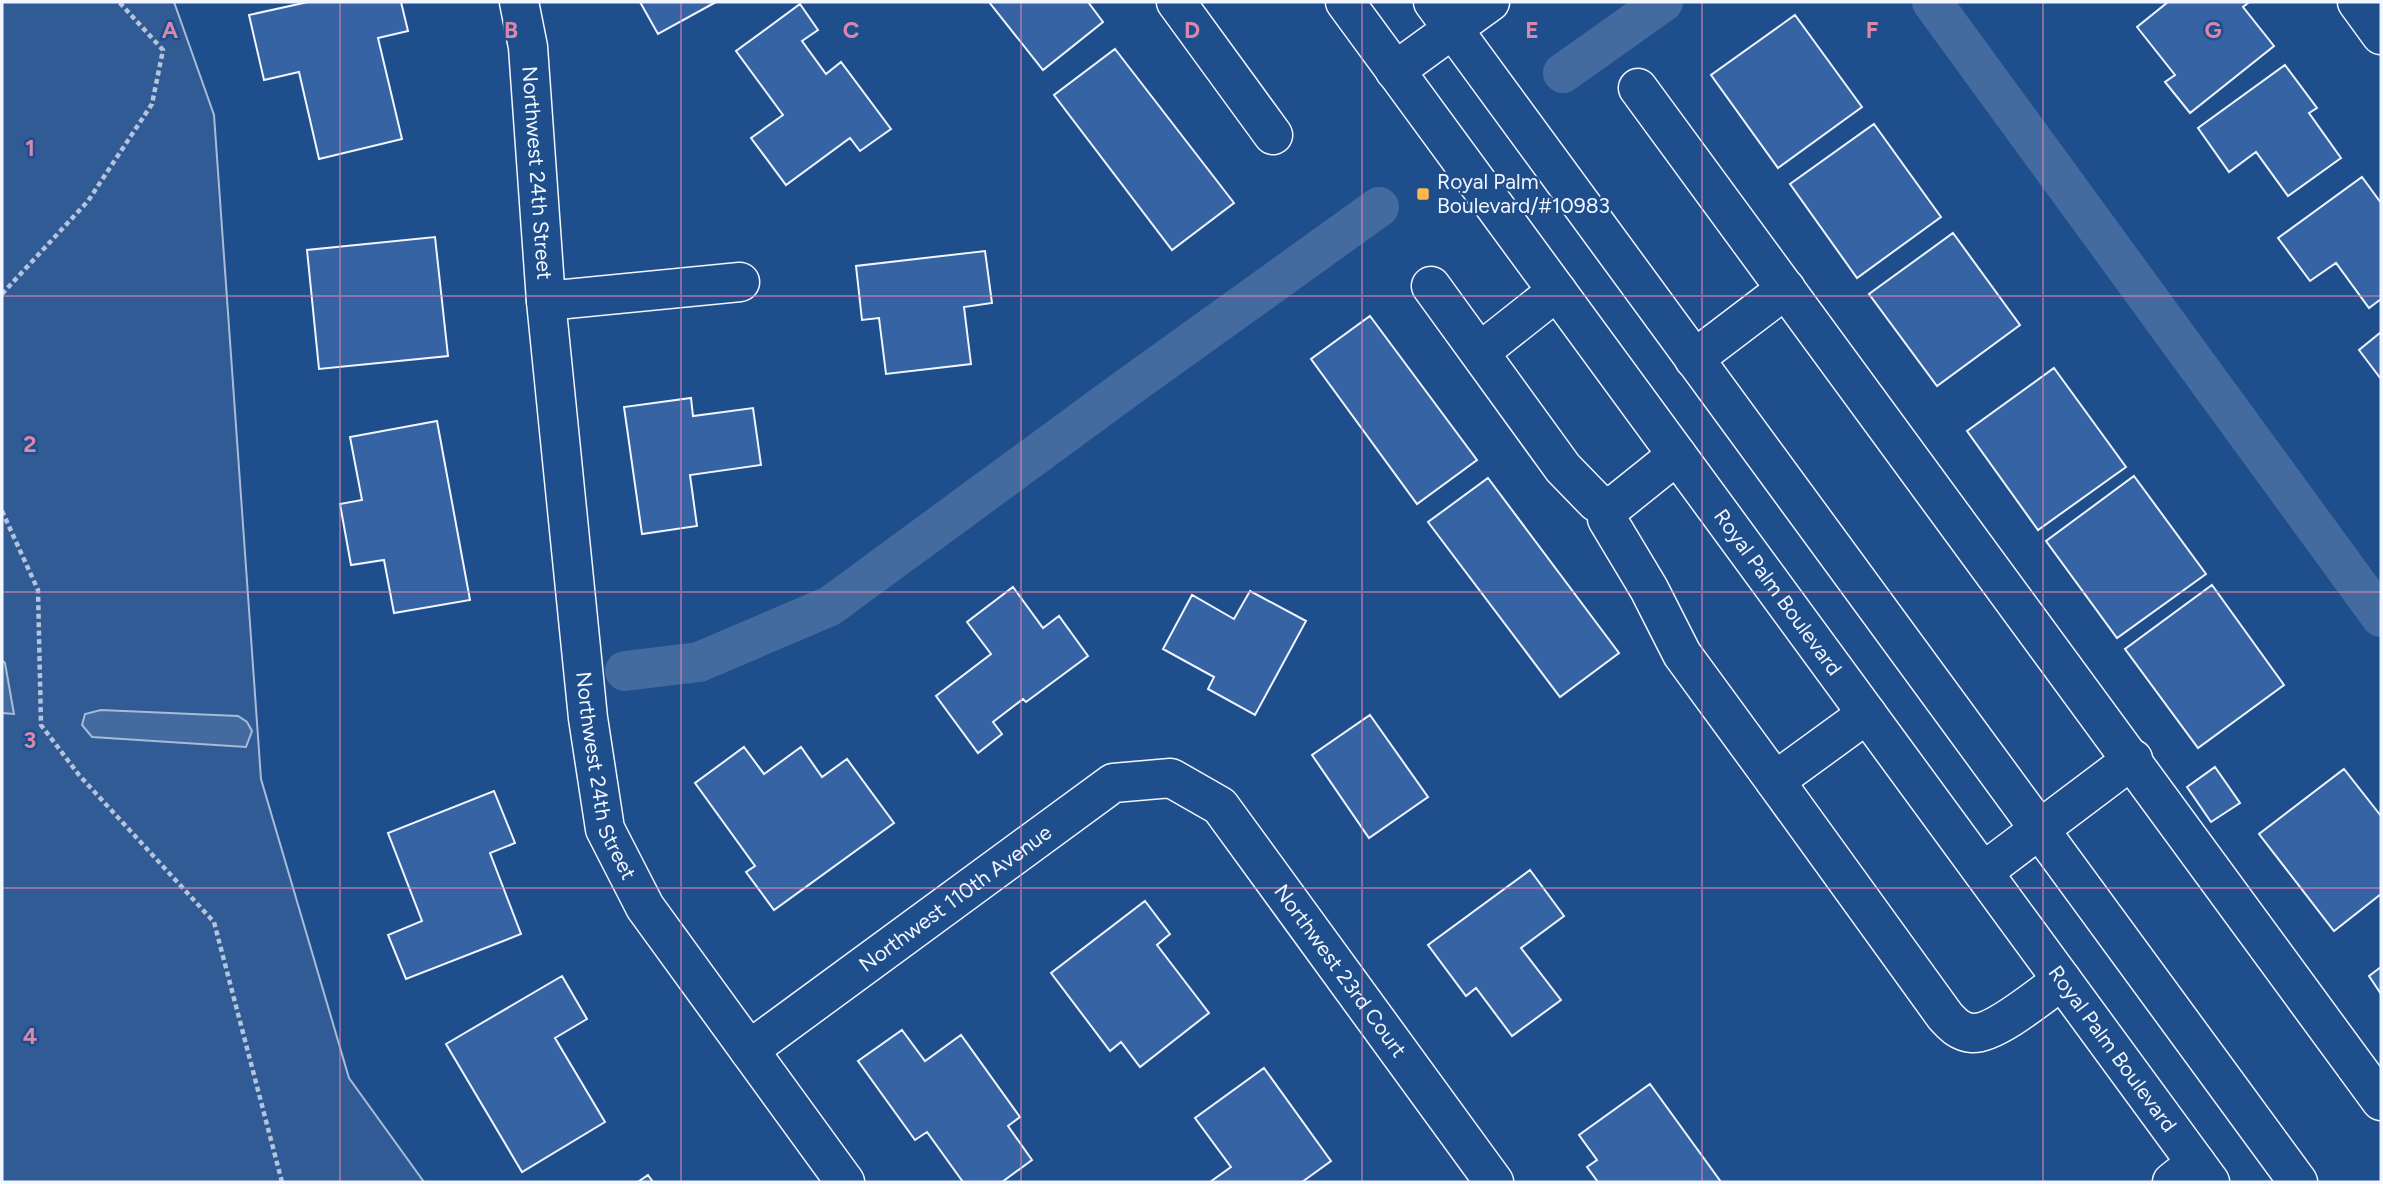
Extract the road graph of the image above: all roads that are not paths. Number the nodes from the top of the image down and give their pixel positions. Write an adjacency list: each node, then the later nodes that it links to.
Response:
1 (519, 2): 15 (main road, Northwest 24th Street)
2 (1176, 2): 10 (main road)
3 (1345, 2): 8 (main road, Royal Palm Boulevard)
4 (1490, 2): 6 (main road)
5 (2357, 2): 7 (main road)
6 (1443, 15): 8 (main road); 17 (main road)
7 (2381, 35)
8 (1395, 71): 14 (main road, Royal Palm Boulevard)
9 (1638, 88): 13 (main road)
10 (1273, 135)
11 (740, 282): 15 (main road, Northwest 24th Street)
12 (1431, 286): 16 (main road)
13 (1786, 289): 17 (main road); 21 (main road)
14 (1557, 290): 16 (main road); 18 (main road, Royal Palm Boulevard)
15 (546, 301): 27 (main road, Northwest 24th Street)
16 (1480, 352): 19 (main road)
17 (1694, 359): 24 (main road)
18 (1677, 455): 19 (main road); 20 (main road, Royal Palm Boulevard)
19 (1611, 508): 23 (main road)
20 (1867, 714): 23 (main road); 25 (main road, Royal Palm Boulevard)
21 (2133, 760): 24 (main road); 28 (main road)
22 (1171, 778): 27 (main road, Northwest 110th Avenue); 31 (main road, Northwest 23rd Court)
23 (1775, 781): 26 (main road)
24 (2039, 829): 25 (main road); 32 (main road)
25 (1983, 872): 26 (main road, Royal Palm Boulevard)
26 (2062, 980): 29 (main road, Royal Palm Boulevard)
27 (749, 1049): 30 (main road, Northwest 24th Street)
28 (2381, 1101)
29 (2193, 1176)
30 (845, 1182)
31 (1494, 1182)
32 (2298, 1182)

